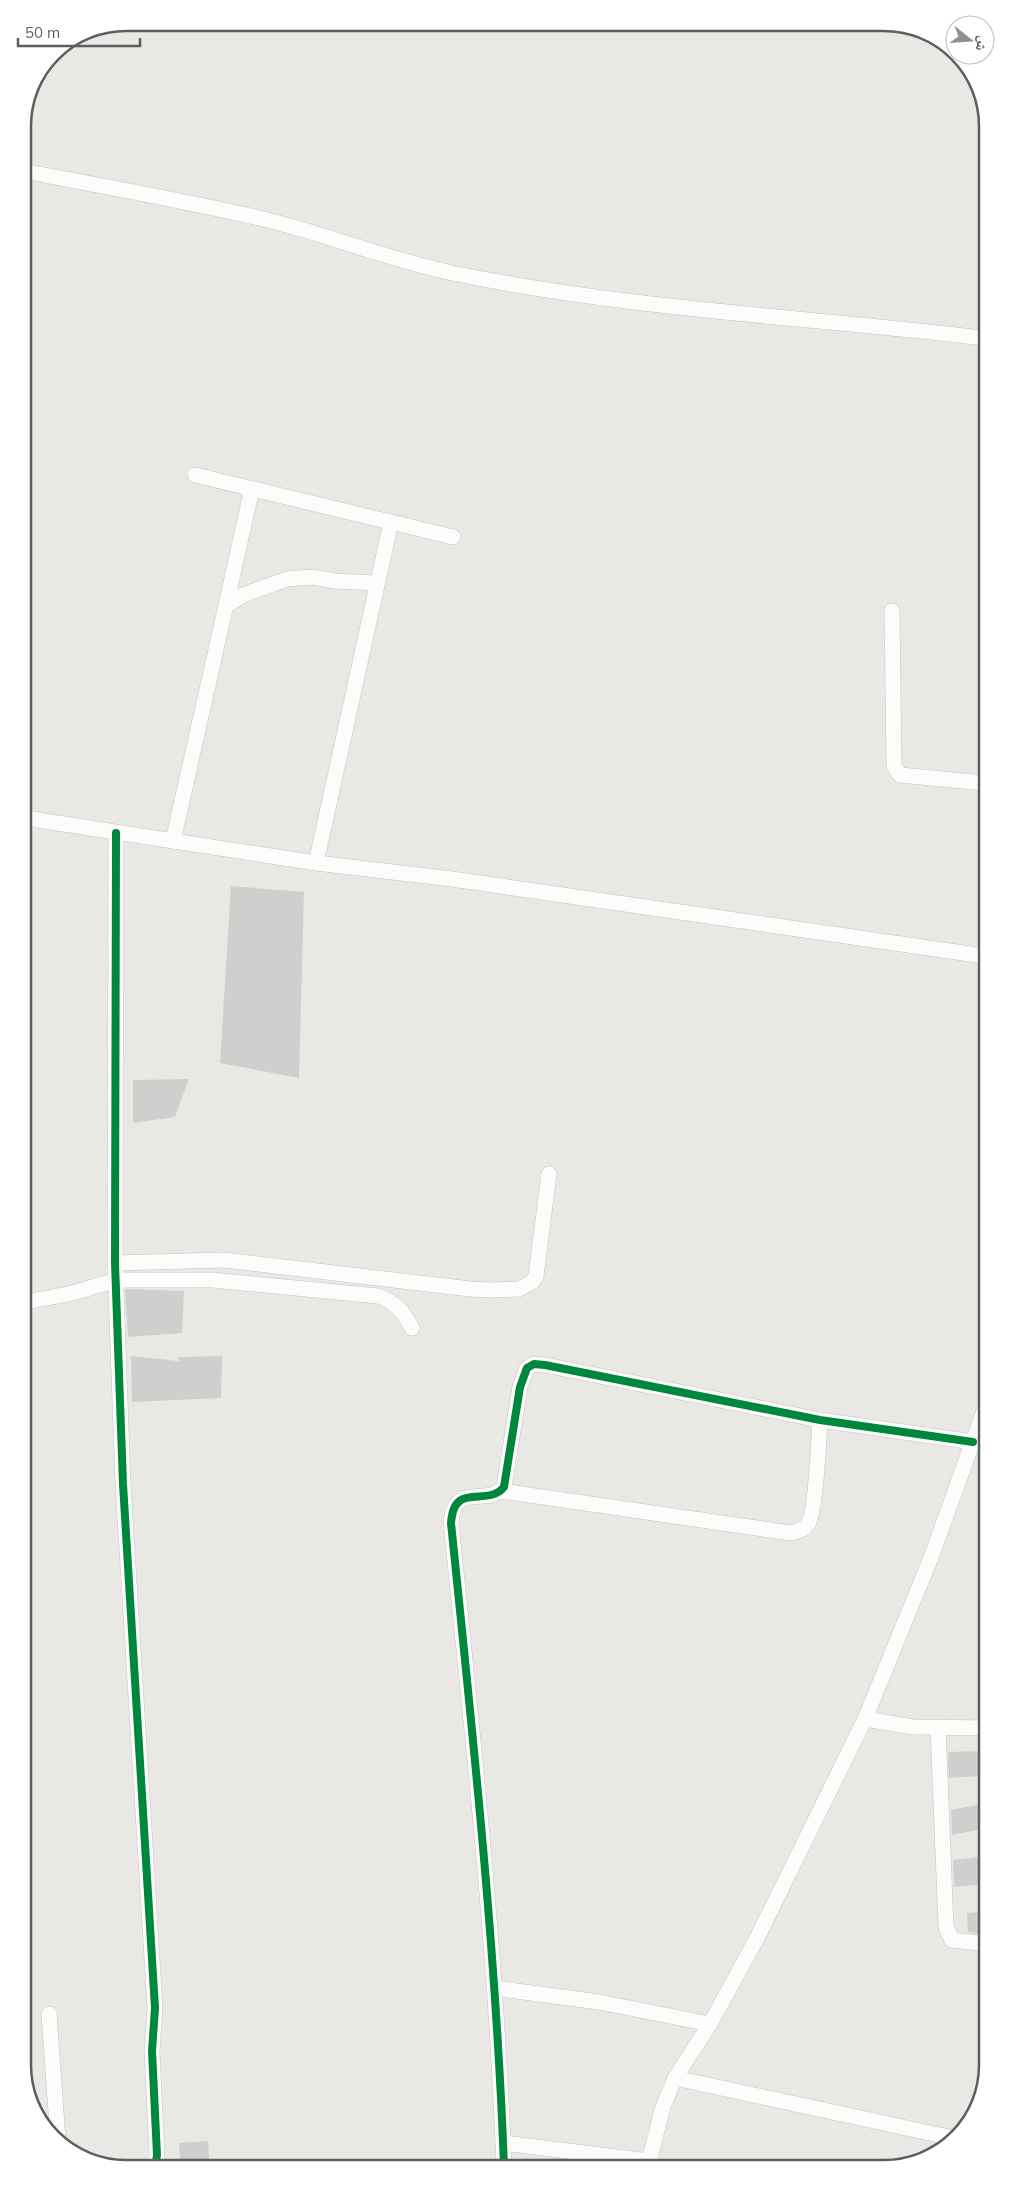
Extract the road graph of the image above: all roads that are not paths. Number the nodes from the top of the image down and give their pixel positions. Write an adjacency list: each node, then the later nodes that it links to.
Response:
1 (31, 173): 2 (street)
2 (979, 338)
3 (195, 475): 4 (street)
4 (252, 489): 5 (street); 8 (street)
5 (390, 522): 6 (street); 7 (street)
6 (452, 537)
7 (377, 584): 8 (street); 14 (street)
8 (226, 606): 13 (street)
9 (892, 611): 10 (street)
10 (979, 783)
11 (31, 819): 12 (street)
12 (116, 833): 13 (street); 17 (street)
13 (173, 841): 14 (street)
14 (316, 863): 15 (street)
15 (979, 955)
16 (549, 1174): 17 (street)
17 (115, 1263): 18 (street)
18 (116, 1280): 19 (street); 20 (street); 36 (street)
19 (31, 1301)
20 (412, 1328)
21 (820, 1420): 23 (street); 24 (street); 24 (street)
22 (979, 1425): 23 (street)
23 (973, 1442): 25 (street)
24 (500, 1491): 29 (street)
25 (865, 1719): 26 (street); 31 (street)
26 (938, 1727): 27 (street); 28 (street)
27 (979, 1728)
28 (979, 1943)
29 (494, 1988): 31 (street); 35 (street)
30 (49, 2014): 33 (street)
31 (710, 2024): 32 (street)
32 (675, 2078): 34 (street); 39 (street)
33 (57, 2130)
34 (946, 2137)
35 (503, 2143): 37 (street); 38 (street)
36 (156, 2160)
37 (504, 2160)
38 (626, 2160)
39 (649, 2160)

